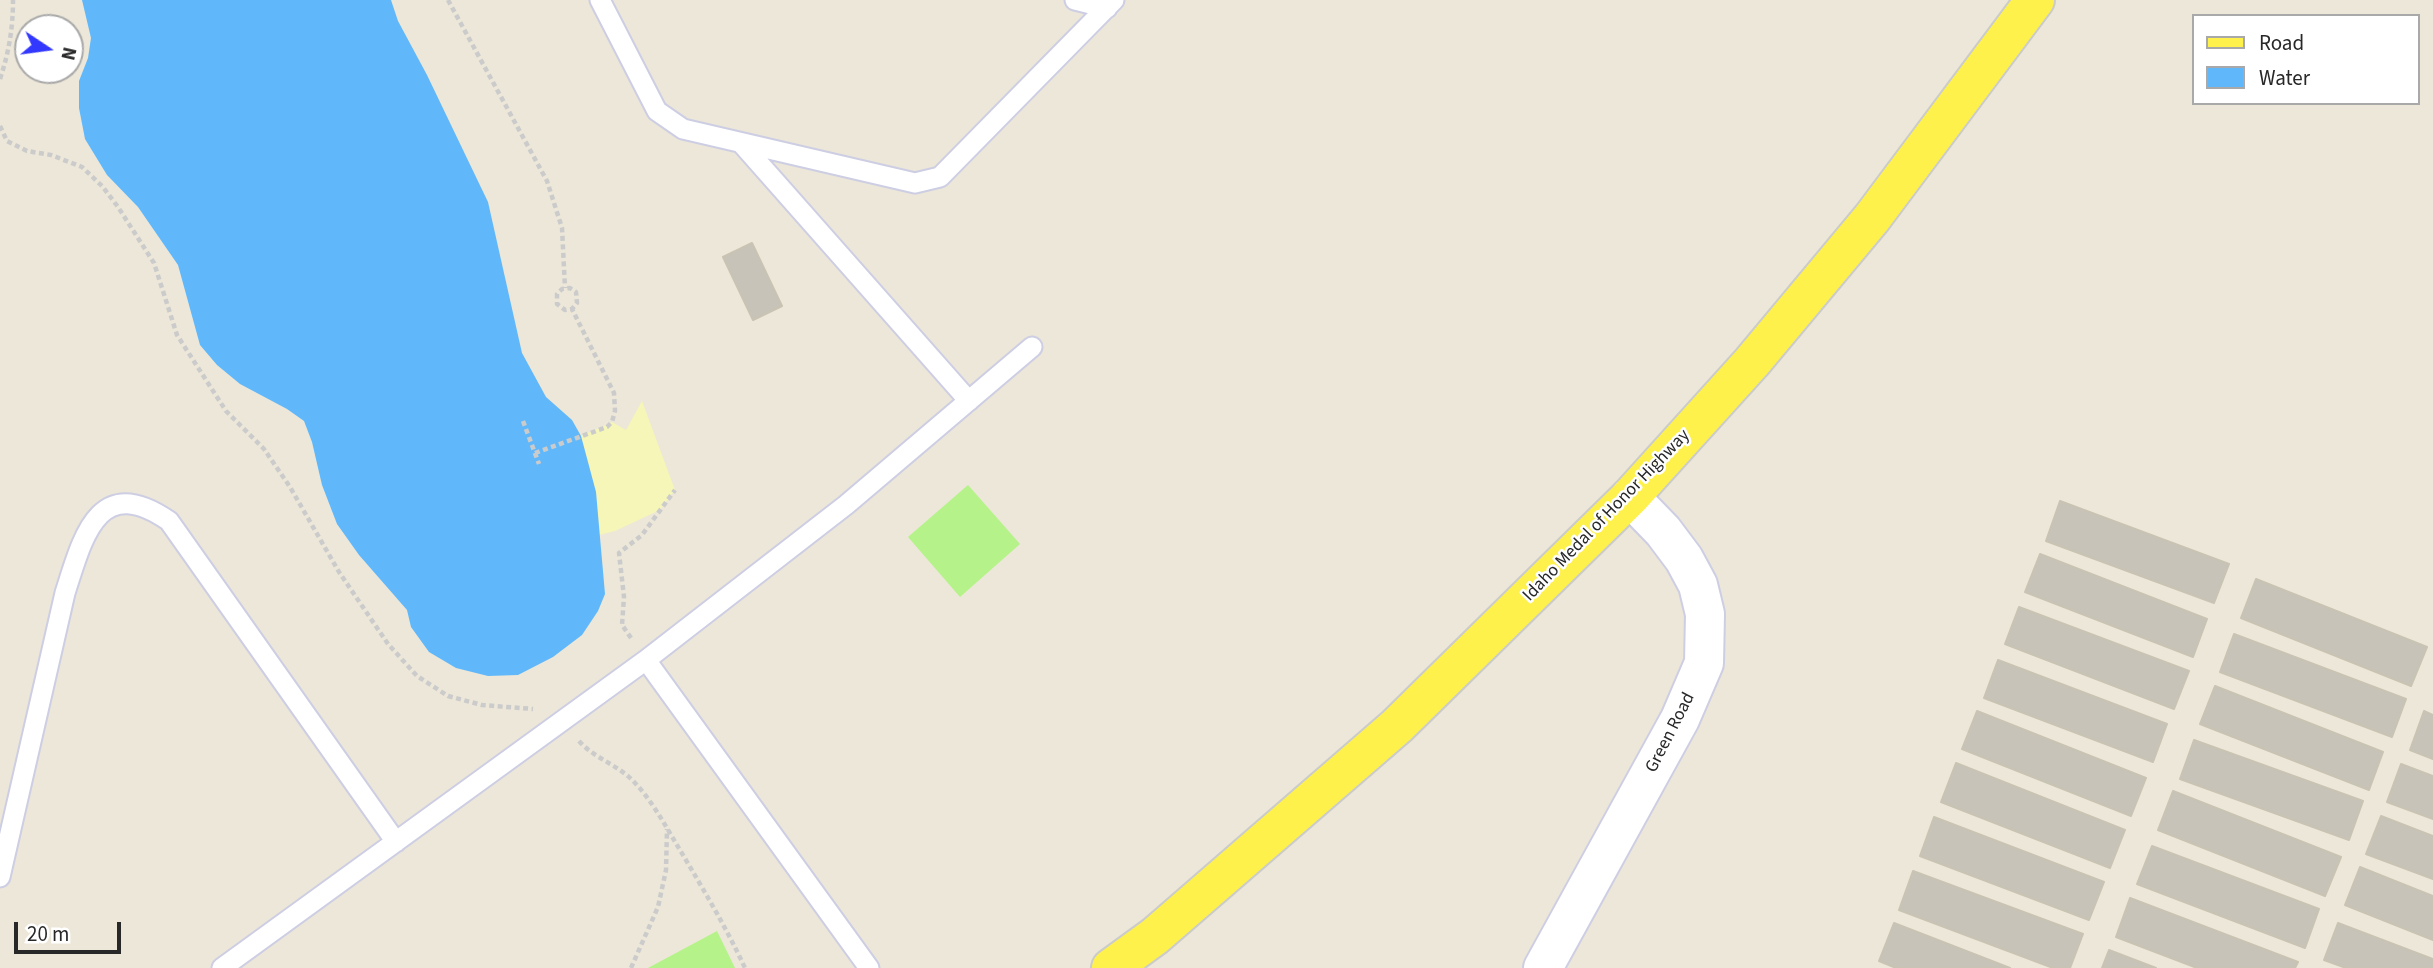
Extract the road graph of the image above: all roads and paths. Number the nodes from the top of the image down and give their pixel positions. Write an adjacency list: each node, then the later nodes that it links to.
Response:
1 (13, 0): 7 (path)
2 (448, 0): 10 (path)
3 (600, 0): 9 (lane)
4 (1074, 0): 6 (lane)
5 (2035, 0): 18 (main road, Idaho Medal of Honor Highway)
6 (1111, 4): 9 (lane)
7 (0, 79)
8 (0, 126): 20 (path)
9 (743, 144): 13 (lane)
10 (565, 288): 11 (path); 11 (path)
11 (572, 309): 15 (path)
12 (1032, 347): 13 (lane)
13 (969, 401): 19 (lane)
14 (523, 421): 15 (path)
15 (535, 453): 16 (path)
16 (539, 464)
17 (675, 490): 19 (path)
18 (1630, 497): 28 (main road, Idaho Medal of Honor Highway); 29 (street, Green Road)
19 (646, 660): 20 (lane); 27 (lane)
20 (561, 723): 21 (path); 22 (lane)
21 (667, 828): 25 (path); 26 (path)
22 (396, 842): 23 (lane); 24 (lane)
23 (0, 877)
24 (222, 968)
25 (631, 968)
26 (745, 968)
27 (869, 968)
28 (1111, 968)
29 (1543, 968)

